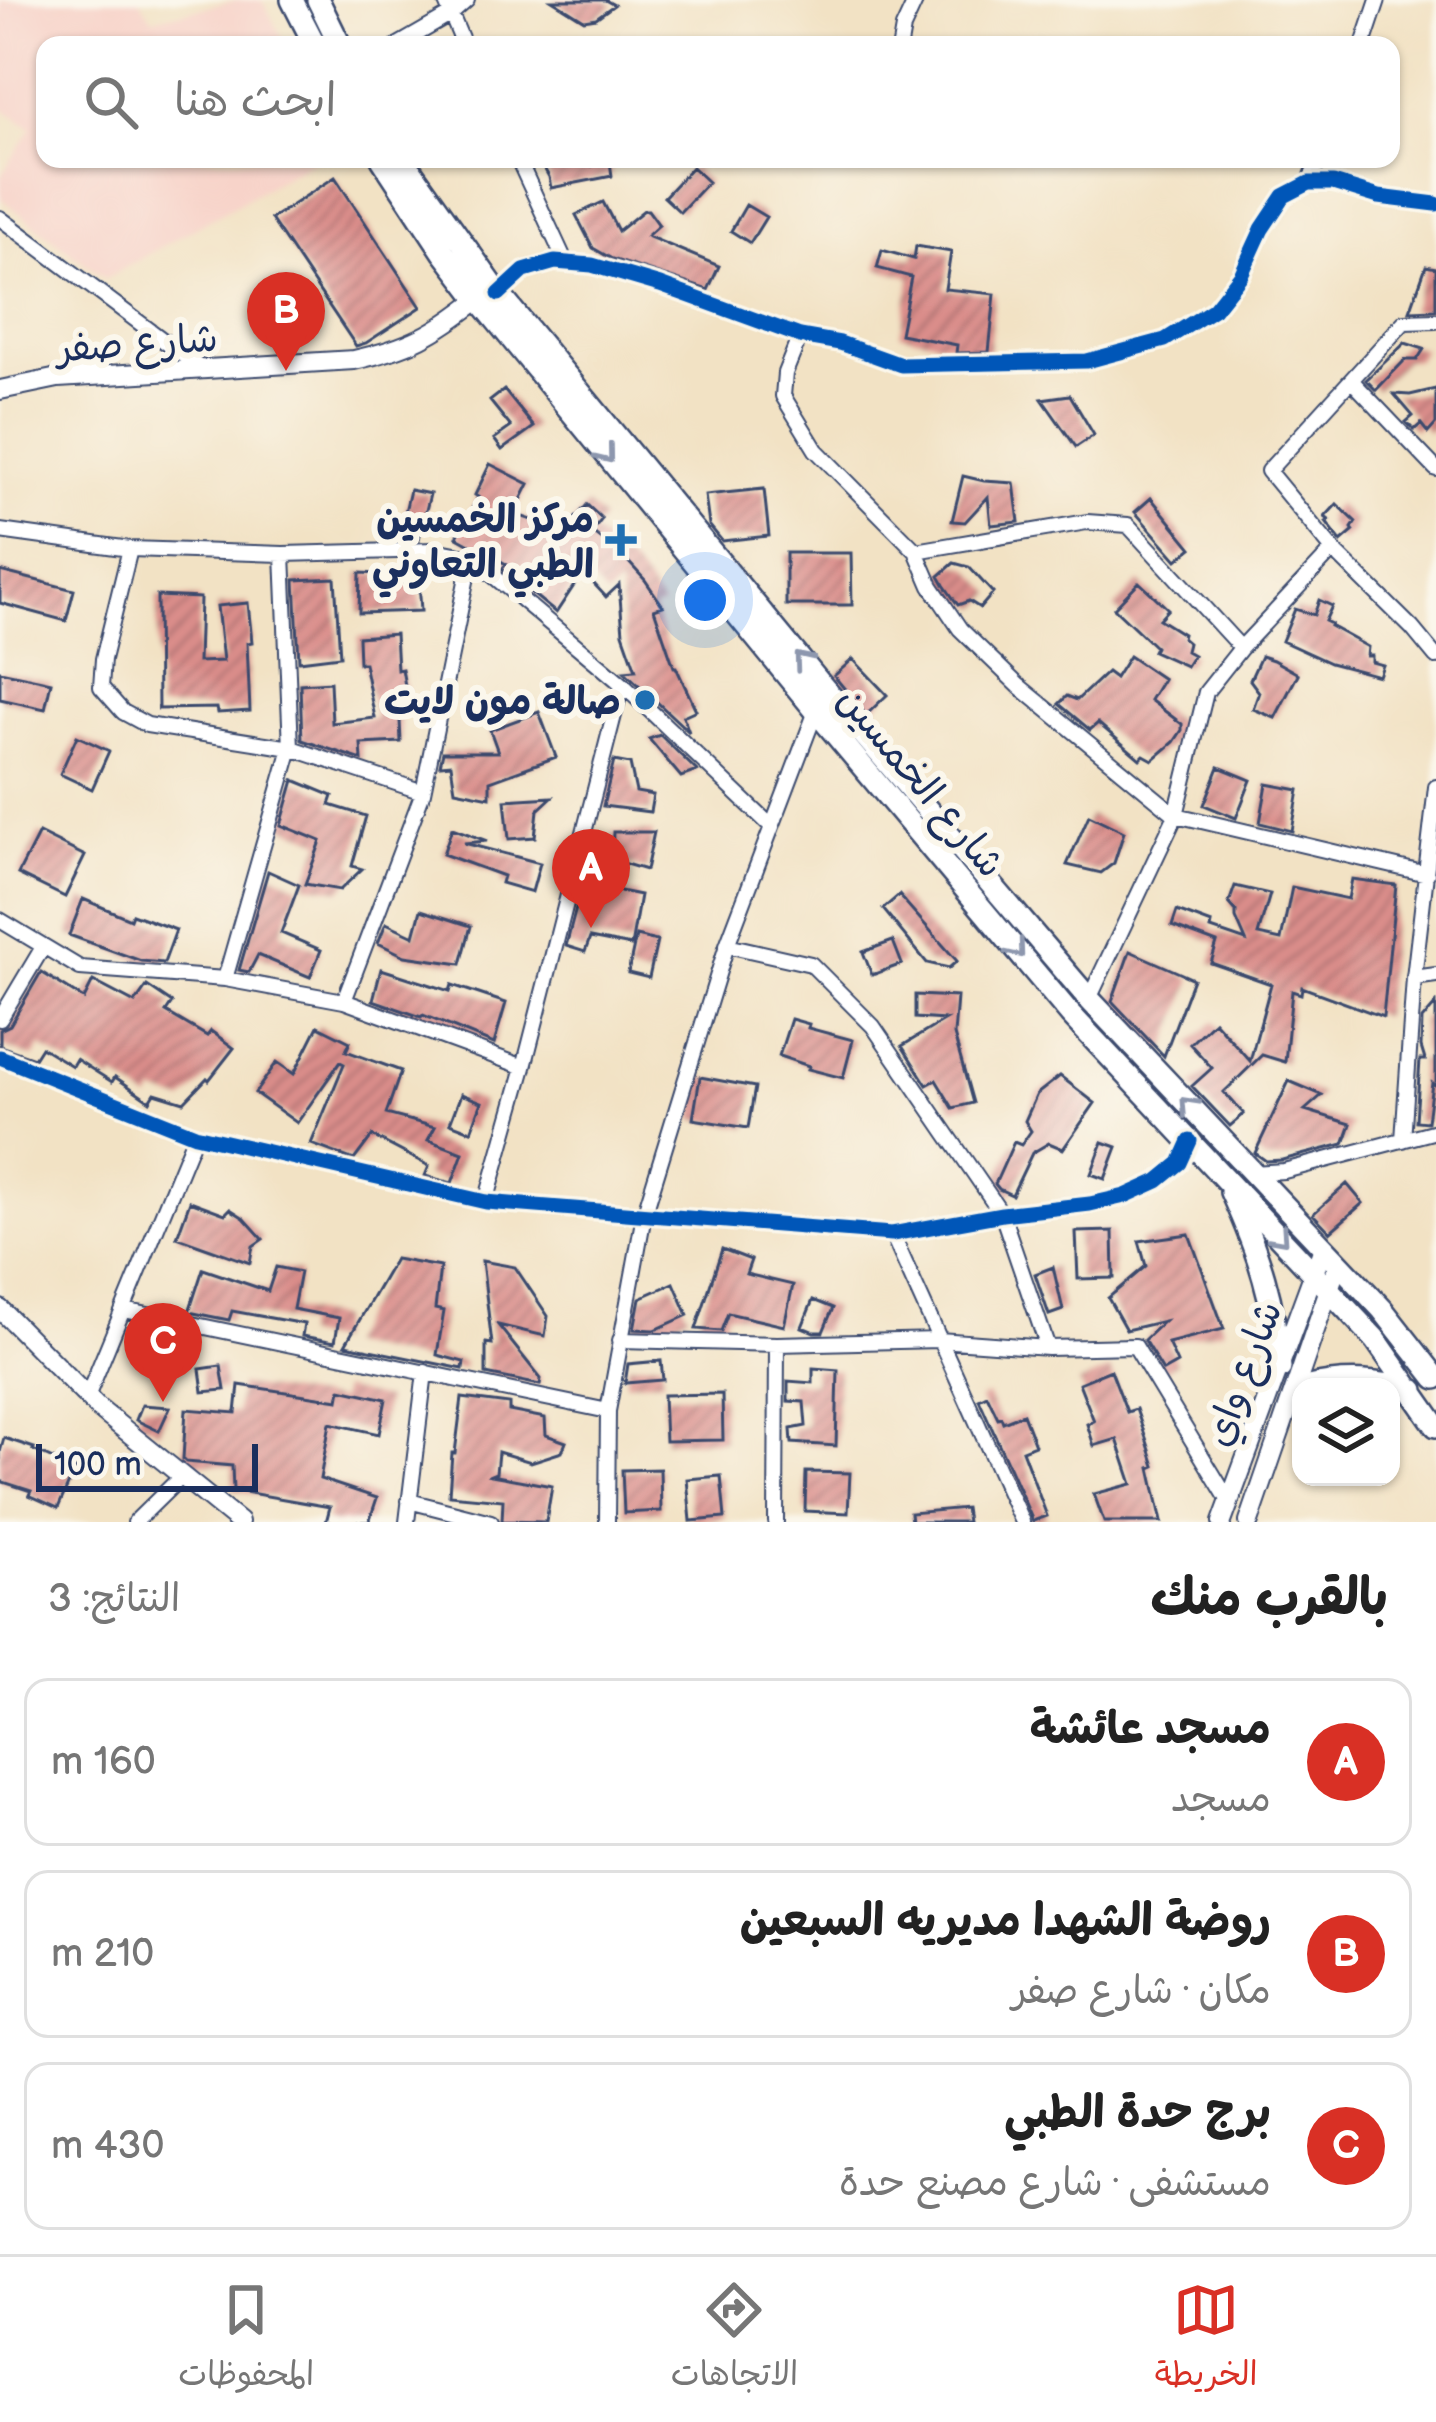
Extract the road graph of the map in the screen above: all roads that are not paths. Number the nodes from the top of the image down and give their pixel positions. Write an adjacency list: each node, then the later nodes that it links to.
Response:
1 (292, 0): 7 (main road)
2 (318, 0): 8 (main road)
3 (467, 0): 6 (street)
4 (916, 0): 11 (street)
5 (1378, 0): 12 (street)
6 (448, 7): 9 (street); 10 (street)
7 (310, 36)
8 (336, 36)
9 (410, 36)
10 (460, 36)
11 (902, 36)
12 (1366, 36)
13 (388, 168): 21 (main road, شارع الخمسين)
14 (409, 168): 21 (main road, شارع الخمسين)
15 (522, 168): 20 (street)
16 (1315, 168): 17 (street)
17 (1309, 183): 18 (street); 23 (street)
18 (1436, 204)
19 (0, 218): 24 (street)
20 (566, 263): 21 (street); 23 (street)
21 (489, 297): 24 (street, شارع صفر); 37 (main road, شارع الخمسين, one-way to 37); 39 (main road, شارع الخمسين, one-way to 21)
22 (1436, 321): 25 (street)
23 (800, 336): 31 (street)
24 (204, 371): 26 (street, شارع صفر)
25 (1352, 381): 27 (street); 30 (street)
26 (0, 389)
27 (1436, 469)
28 (0, 531): 29 (street)
29 (130, 549): 32 (street); 38 (street)
30 (1333, 550): 34 (street); 35 (street)
31 (916, 551): 34 (street); 42 (street)
32 (283, 554): 33 (street); 38 (street)
33 (471, 557): 36 (street); 41 (street)
34 (1241, 648): 42 (street)
35 (1436, 657)
36 (622, 684): 43 (street); 55 (street)
37 (816, 711): 39 (main road, شارع الخمسين); 43 (street)
38 (291, 748): 41 (street); 50 (street)
39 (869, 757): 52 (main road, شارع الخمسين); 59 (main road, شارع الخمسين, one-way to 59)
40 (1436, 788): 44 (street)
41 (423, 792): 51 (street)
42 (1176, 815): 44 (street); 52 (street)
43 (771, 826): 46 (street)
44 (1427, 874): 49 (street)
45 (0, 920): 47 (street)
46 (728, 946): 63 (street); 64 (street)
47 (43, 947): 50 (street); 53 (street)
48 (1436, 975): 49 (street)
49 (1414, 978): 58 (street)
50 (225, 979): 51 (street)
51 (344, 1000): 55 (street)
52 (1089, 1000): 60 (main road, شارع الخمسين, one-way to 52)
53 (0, 1019)
54 (0, 1057): 57 (street)
55 (524, 1067): 62 (street)
56 (1436, 1131): 58 (street)
57 (195, 1135): 62 (street); 69 (street)
58 (1403, 1140): 60 (street)
59 (1190, 1141): 61 (main road, شارع الخمسين); 63 (street)
60 (1253, 1173): 66 (main road, شارع الخمسين)
61 (1223, 1174): 67 (main road, شارع الخمسين, one-way to 67); 74 (main road)
62 (486, 1202): 64 (street)
63 (1002, 1214): 65 (street); 73 (street)
64 (644, 1216): 65 (street); 70 (street)
65 (892, 1234): 71 (street)
66 (1331, 1256): 67 (street, شارع واي); 77 (main road, شارع الخمسين)
67 (1322, 1283): 74 (street, شارع واي); 76 (street, شارع واي); 79 (main road, شارع الخمسين)
68 (0, 1309): 80 (street)
69 (124, 1310): 75 (street); 80 (street)
70 (620, 1340): 72 (street); 81 (street)
71 (938, 1340): 72 (street); 73 (street); 93 (street)
72 (777, 1344): 92 (street)
73 (1048, 1348): 86 (street)
74 (1280, 1368): 86 (street, شارع واي)
75 (425, 1372): 81 (street); 85 (street)
76 (1304, 1378)
77 (1436, 1378)
78 (1400, 1387): 79 (main road)
79 (1413, 1390): 83 (main road, شارع الخمسين)
80 (87, 1396): 84 (street)
81 (608, 1411): 91 (street)
82 (1292, 1414): 95 (street, شارع واي)
83 (1436, 1426)
84 (182, 1476): 87 (street); 88 (street)
85 (409, 1502): 89 (street); 90 (street)
86 (1229, 1502): 94 (street, شارع واي)
87 (135, 1522)
88 (239, 1522)
89 (407, 1522)
90 (491, 1522)
91 (607, 1522)
92 (776, 1522)
93 (1022, 1522)
94 (1222, 1522)
95 (1249, 1522)

